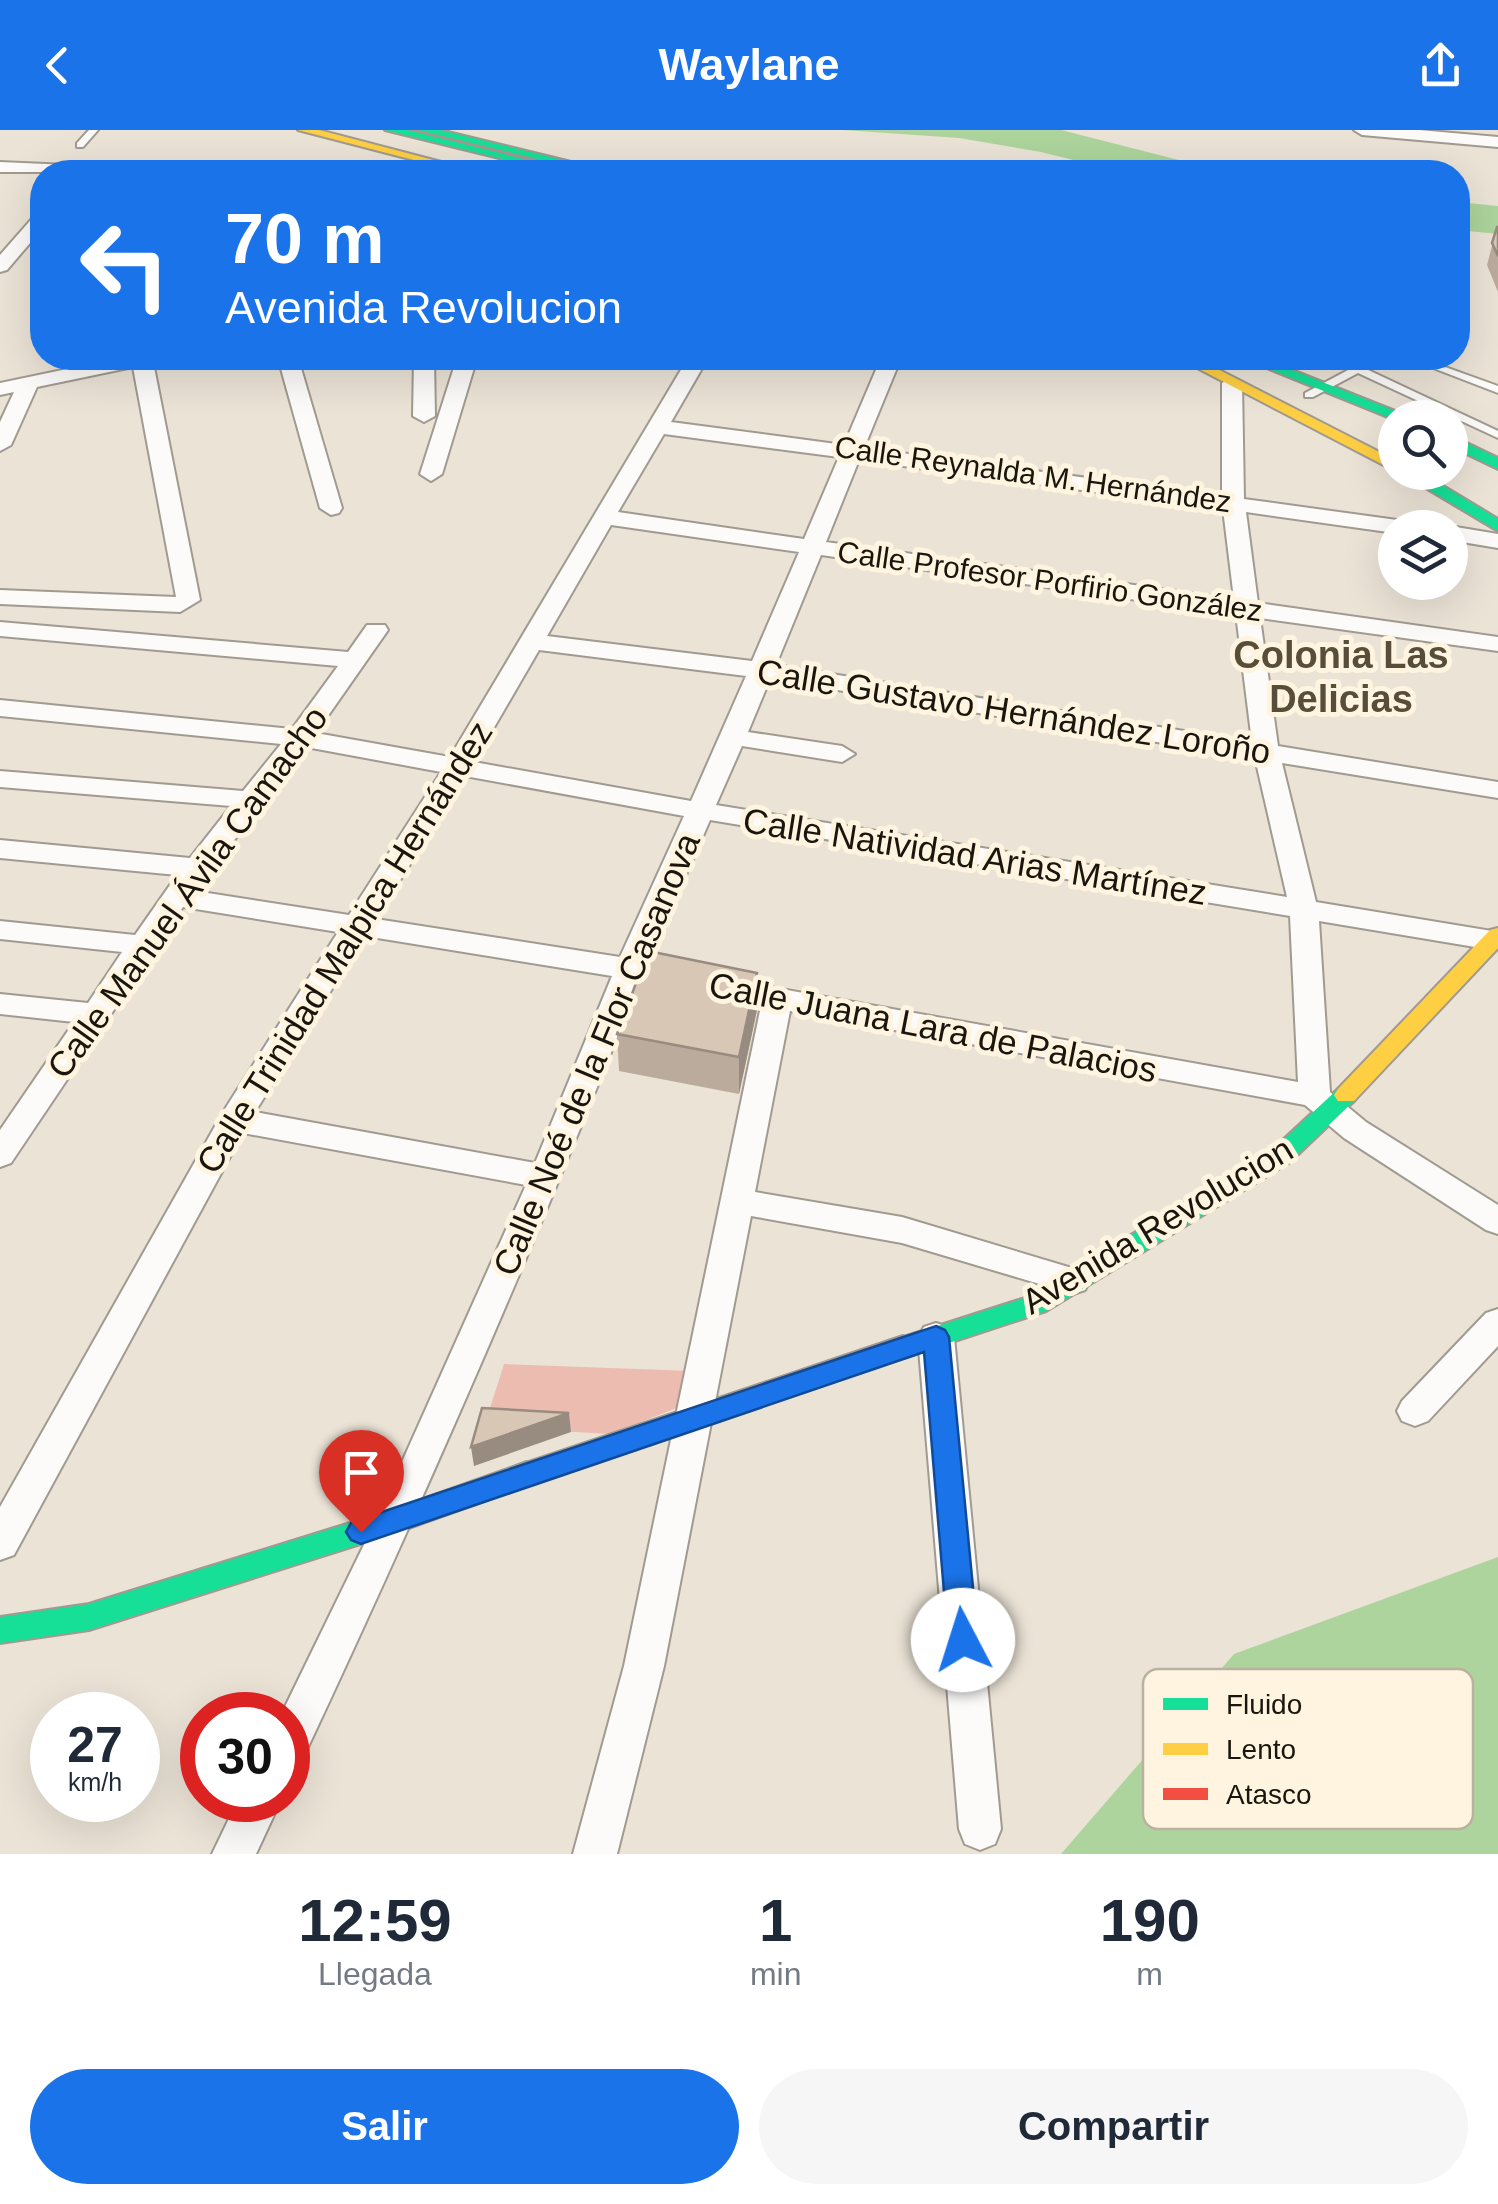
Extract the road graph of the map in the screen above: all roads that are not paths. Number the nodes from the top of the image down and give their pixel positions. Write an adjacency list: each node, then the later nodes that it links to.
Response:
1 (94, 130): 8 (lane)
2 (304, 130): 9 (street)
3 (350, 130): 10 (street)
4 (391, 130): 11 (street)
5 (424, 130): 12 (street)
6 (1362, 130): 7 (street)
7 (1494, 138)
8 (80, 145)
9 (428, 160)
10 (476, 160)
11 (519, 160)
12 (554, 160)
13 (0, 167): 14 (street)
14 (30, 168)
15 (30, 232): 16 (street)
16 (0, 266)
17 (92, 370): 31 (street)
18 (146, 370): 58 (street)
19 (292, 370): 51 (street)
20 (424, 370): 36 (street)
21 (463, 370): 47 (street)
22 (690, 370): 38 (street, Calle Trinidad Malpica Hernández)
23 (886, 370): 43 (street, Calle Noé de la Flor Casanova)
24 (1210, 370): 30 (street)
25 (1236, 370): 33 (street)
26 (1274, 370): 33 (street)
27 (1356, 370): 33 (lane)
28 (1364, 370): 40 (lane)
29 (1444, 370): 34 (lane)
30 (1232, 382): 44 (street); 50 (street)
31 (28, 385): 32 (street); 41 (street)
32 (0, 389)
33 (1319, 390): 35 (street); 37 (street); 39 (street)
34 (1498, 390)
35 (1378, 409)
36 (424, 416)
37 (1378, 418)
38 (655, 426): 43 (street, Calle Reynalda M. Hernández); 52 (street, Calle Trinidad Malpica Hernández)
39 (1378, 432)
40 (1498, 435)
41 (0, 445)
42 (1468, 449): 46 (street)
43 (852, 450): 50 (street, Calle Reynalda M. Hernández); 57 (street, Calle Noé de la Flor Casanova)
44 (1378, 457)
45 (1468, 461): 48 (street)
46 (1498, 464)
47 (431, 474)
48 (1498, 474)
49 (1437, 490): 54 (street)
50 (1233, 501): 53 (street, Calle Reynalda M. Hernández); 59 (street)
51 (332, 508)
52 (603, 517): 57 (street, Calle Profesor Porfirio González); 62 (street, Calle Trinidad Malpica Hernández)
53 (1378, 523)
54 (1498, 526)
55 (1468, 537): 56 (street)
56 (1498, 541)
57 (811, 548): 59 (street, Calle Profesor Porfirio González); 65 (street, Calle Noé de la Flor Casanova)
58 (0, 597)
59 (1250, 609): 63 (street, Calle Profesor Porfirio González); 69 (street)
60 (0, 629): 64 (street)
61 (376, 630): 64 (street, Calle Manuel Ávila Camacho)
62 (529, 641): 65 (street, Calle Gustavo Hernández Loroño); 71 (street, Calle Trinidad Malpica Hernández)
63 (1498, 644)
64 (355, 660): 68 (street, Calle Manuel Ávila Camacho)
65 (761, 670): 67 (street, Calle Noé de la Flor Casanova); 69 (street, Calle Gustavo Hernández Loroño)
66 (0, 708): 68 (street, Calle Natividad Arias Martínez)
67 (732, 737): 70 (street); 75 (street, Calle Noé de la Flor Casanova)
68 (300, 738): 71 (street, Calle Natividad Arias Martínez); 74 (street, Calle Manuel Ávila Camacho)
69 (1266, 751): 73 (street, Calle Gustavo Hernández Loroño); 79 (street)
70 (842, 754)
71 (459, 764): 75 (street, Calle Natividad Arias Martínez); 80 (street, Calle Trinidad Malpica Hernández)
72 (0, 779): 74 (street)
73 (1498, 790)
74 (251, 800): 77 (street, Calle Manuel Ávila Camacho)
75 (698, 810): 79 (street, Calle Natividad Arias Martínez); 84 (street, Calle Noé de la Flor Casanova)
76 (0, 849): 77 (street)
77 (198, 868): 78 (street, Calle Manuel Ávila Camacho)
78 (175, 897): 80 (street, Calle Juana Lara de Palacios); 83 (street, Calle Manuel Ávila Camacho)
79 (1304, 910): 82 (street, Calle Natividad Arias Martínez); 88 (street)
80 (356, 928): 84 (street, Calle Juana Lara de Palacios); 89 (street, Calle Trinidad Malpica Hernández)
81 (0, 930): 83 (street)
82 (1496, 938): 88 (street, Avenida Revolucion)
83 (142, 945): 87 (street, Calle Manuel Ávila Camacho)
84 (630, 968): 85 (street, Calle Juana Lara de Palacios); 91 (street, Calle Noé de la Flor Casanova)
85 (777, 1001): 88 (street, Calle Juana Lara de Palacios); 92 (street)
86 (0, 1004): 87 (street)
87 (95, 1014): 90 (street, Calle Manuel Ávila Camacho)
88 (1324, 1103): 93 (street); 94 (street, Avenida Revolucion)
89 (234, 1120): 91 (street); 100 (street, Calle Trinidad Malpica Hernández)
90 (0, 1155)
91 (546, 1177): 99 (street, Calle Noé de la Flor Casanova)
92 (737, 1202): 94 (street); 98 (street)
93 (1498, 1221)
94 (1073, 1282): 96 (street, Avenida Revolucion)
95 (1498, 1322): 97 (street)
96 (936, 1337): 98 (street, Avenida Revolucion); 104 (street)
97 (1416, 1410)
98 (694, 1416): 99 (street, Avenida Revolucion); 106 (street)
99 (395, 1521): 101 (street, Avenida Revolucion); 102 (street, Calle Noé de la Flor Casanova)
100 (0, 1543)
101 (0, 1630)
102 (310, 1698)
103 (249, 1822): 105 (street)
104 (980, 1830)
105 (234, 1854)
106 (594, 1854)

